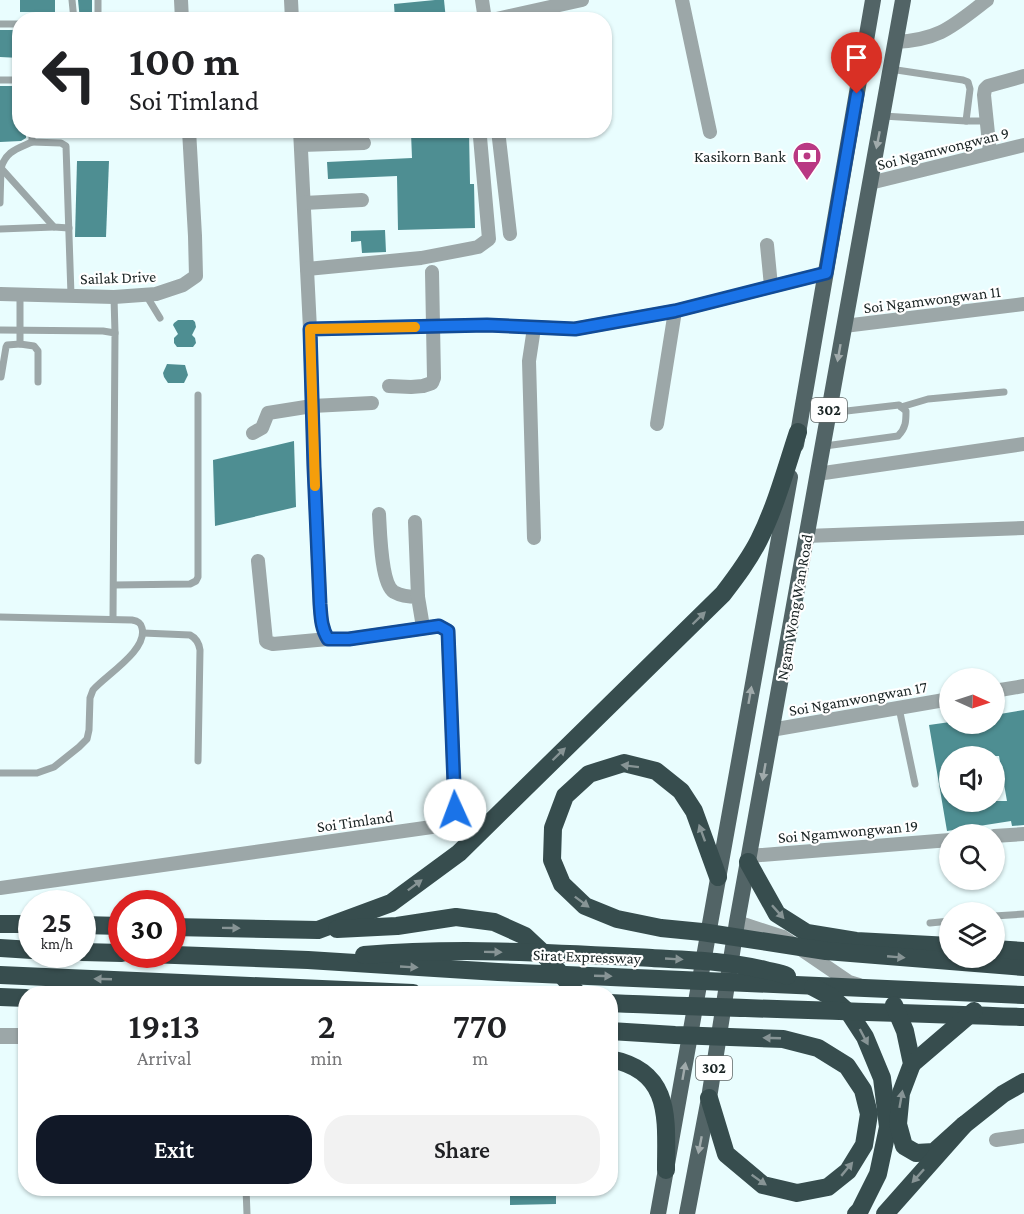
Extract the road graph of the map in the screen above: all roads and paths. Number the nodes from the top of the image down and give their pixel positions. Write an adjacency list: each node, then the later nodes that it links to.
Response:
1 (582, 0): 6 (street)
2 (682, 0): 13 (street)
3 (873, 0): 36 (main road, Ngam Wong Wan Road / 302)
4 (903, 0): 7 (main road, Ngam Wong Wan Road / 302)
5 (987, 0): 7 (street)
6 (528, 12)
7 (895, 42): 8 (main road, Ngam Wong Wan Road / 302)
8 (890, 69): 10 (main road, Ngam Wong Wan Road / 302); 11 (lane)
9 (1024, 76): 12 (street)
10 (882, 116): 11 (lane); 25 (main road, Ngam Wong Wan Road / 302, one-way to 25)
11 (966, 121): 12 (lane)
12 (987, 121): 23 (street)
13 (710, 132)
14 (32, 138): 19 (lane)
15 (189, 138): 39 (street, Sailak Drive)
16 (301, 138): 21 (street)
17 (480, 138): 34 (street)
18 (499, 138): 32 (street)
19 (32, 142): 24 (lane); 30 (lane)
20 (364, 142): 21 (street)
21 (302, 145): 28 (street)
22 (1024, 145): 23 (street, Soi Ngamwongwan 9)
23 (990, 153): 25 (street, Soi Ngamwongwan 9)
24 (1, 168): 27 (lane); 29 (lane)
25 (870, 183): 46 (main road, Ngam Wong Wan Road / 302)
26 (362, 200): 28 (street)
27 (0, 203)
28 (304, 203): 34 (street)
29 (54, 227): 30 (lane); 31 (lane)
30 (69, 228): 41 (lane)
31 (0, 229)
32 (510, 234)
33 (767, 245): 37 (street)
34 (307, 269): 49 (street)
35 (432, 272): 47 (street)
36 (826, 273): 37 (street); 64 (main road, Ngam Wong Wan Road / 302)
37 (771, 286): 44 (street)
38 (0, 294): 40 (street, Sailak Drive)
39 (146, 294): 42 (street, Sailak Drive); 45 (lane)
40 (20, 295): 41 (street, Sailak Drive); 51 (lane)
41 (71, 295): 42 (street, Sailak Drive)
42 (114, 297): 52 (lane)
43 (1024, 304): 46 (street, Soi Ngamwongwan 11)
44 (675, 311): 48 (street); 63 (street)
45 (160, 318)
46 (844, 326): 62 (main road, Ngam Wong Wan Road / 302, one-way to 62)
47 (432, 327): 48 (street); 49 (street); 56 (street)
48 (534, 328): 73 (street)
49 (310, 329): 60 (street)
50 (0, 330): 51 (lane)
51 (21, 330): 52 (lane); 53 (lane)
52 (115, 333): 75 (lane)
53 (20, 345): 54 (lane); 55 (lane)
54 (1, 377)
55 (38, 382)
56 (389, 386)
57 (1004, 392): 61 (lane)
58 (198, 395): 75 (lane)
59 (372, 403): 60 (street)
60 (312, 406): 65 (street); 81 (street)
61 (901, 407): 62 (lane); 67 (lane)
62 (828, 414): 67 (main road, Ngam Wong Wan Road / 302)
63 (657, 424)
64 (798, 432): 94 (main road, Ngam Wong Wan Road / 302, one-way to 64); 104 (highway, one-way to 64)
65 (254, 433)
66 (1024, 444): 68 (street)
67 (822, 446): 68 (main road, Ngam Wong Wan Road / 302)
68 (818, 474): 72 (main road, Ngam Wong Wan Road / 302)
69 (379, 514): 76 (street)
70 (415, 522): 76 (street)
71 (1024, 528): 72 (street)
72 (806, 536): 86 (main road, Ngam Wong Wan Road / 302)
73 (534, 538)
74 (258, 561): 81 (street, Soi Timland)
75 (114, 585): 78 (lane)
76 (418, 597): 79 (street)
77 (0, 617): 78 (lane)
78 (113, 619): 80 (lane)
79 (423, 627): 81 (street, Soi Timland); 95 (street, Soi Timland)
80 (143, 633): 87 (lane); 88 (lane)
81 (328, 639)
82 (1024, 686): 83 (street)
83 (1005, 689)
84 (939, 701): 85 (street, Soi Ngamwongwan 17)
85 (899, 708): 86 (street, Soi Ngamwongwan 17); 89 (lane)
86 (771, 730): 93 (main road, Ngam Wong Wan Road / 302, one-way to 93)
87 (198, 761)
88 (0, 773)
89 (915, 784)
90 (1024, 834): 91 (street)
91 (1005, 835)
92 (939, 841): 93 (street, Soi Ngamwongwan 19)
93 (748, 859): 98 (main road, Ngam Wong Wan Road / 302); 105 (highway, one-way to 105)
94 (718, 877): 112 (highway, one-way to 112); 120 (main road, Ngam Wong Wan Road / 302)
95 (0, 888)
96 (1024, 914): 97 (lane)
97 (1005, 915)
98 (737, 922): 117 (street); 132 (main road, Ngam Wong Wan Road / 302)
99 (930, 922): 100 (lane)
100 (939, 922)
101 (0, 924): 102 (highway)
102 (18, 924)
103 (186, 927): 104 (highway, one-way to 104)
104 (318, 930): 115 (highway)
105 (939, 945)
106 (0, 948): 107 (highway)
107 (18, 949)
108 (1005, 950): 109 (highway)
109 (1024, 951)
110 (186, 955): 111 (highway, Sirat Expressway)
111 (308, 960): 116 (highway, Sirat Expressway, one-way to 116); 141 (highway, one-way to 141)
112 (1024, 967)
113 (0, 975): 114 (highway, one-way to 113)
114 (252, 986)
115 (571, 986)
116 (1024, 995)
117 (891, 996): 121 (street); 130 (highway)
118 (0, 997): 119 (highway)
119 (18, 998)
120 (696, 999): 124 (highway); 136 (main road, Ngam Wong Wan Road / 302, one-way to 120)
121 (985, 1001): 123 (street); 130 (highway)
122 (618, 1003): 125 (highway)
123 (1024, 1003)
124 (618, 1014)
125 (1024, 1017)
126 (618, 1031): 132 (highway, one-way to 126)
127 (0, 1036): 128 (street)
128 (18, 1036)
129 (618, 1060): 136 (highway)
130 (912, 1064): 133 (highway, one-way to 130)
131 (1024, 1082): 133 (highway)
132 (709, 1098): 140 (main road, Ngam Wong Wan Road / 302, one-way to 140)
133 (964, 1125): 142 (highway, one-way to 142)
134 (1024, 1136): 135 (street)
135 (996, 1140)
136 (666, 1170): 139 (main road, Ngam Wong Wan Road / 302)
137 (246, 1196): 138 (lane)
138 (247, 1214)
139 (658, 1214)
140 (687, 1214)
141 (856, 1214)
142 (885, 1214)

